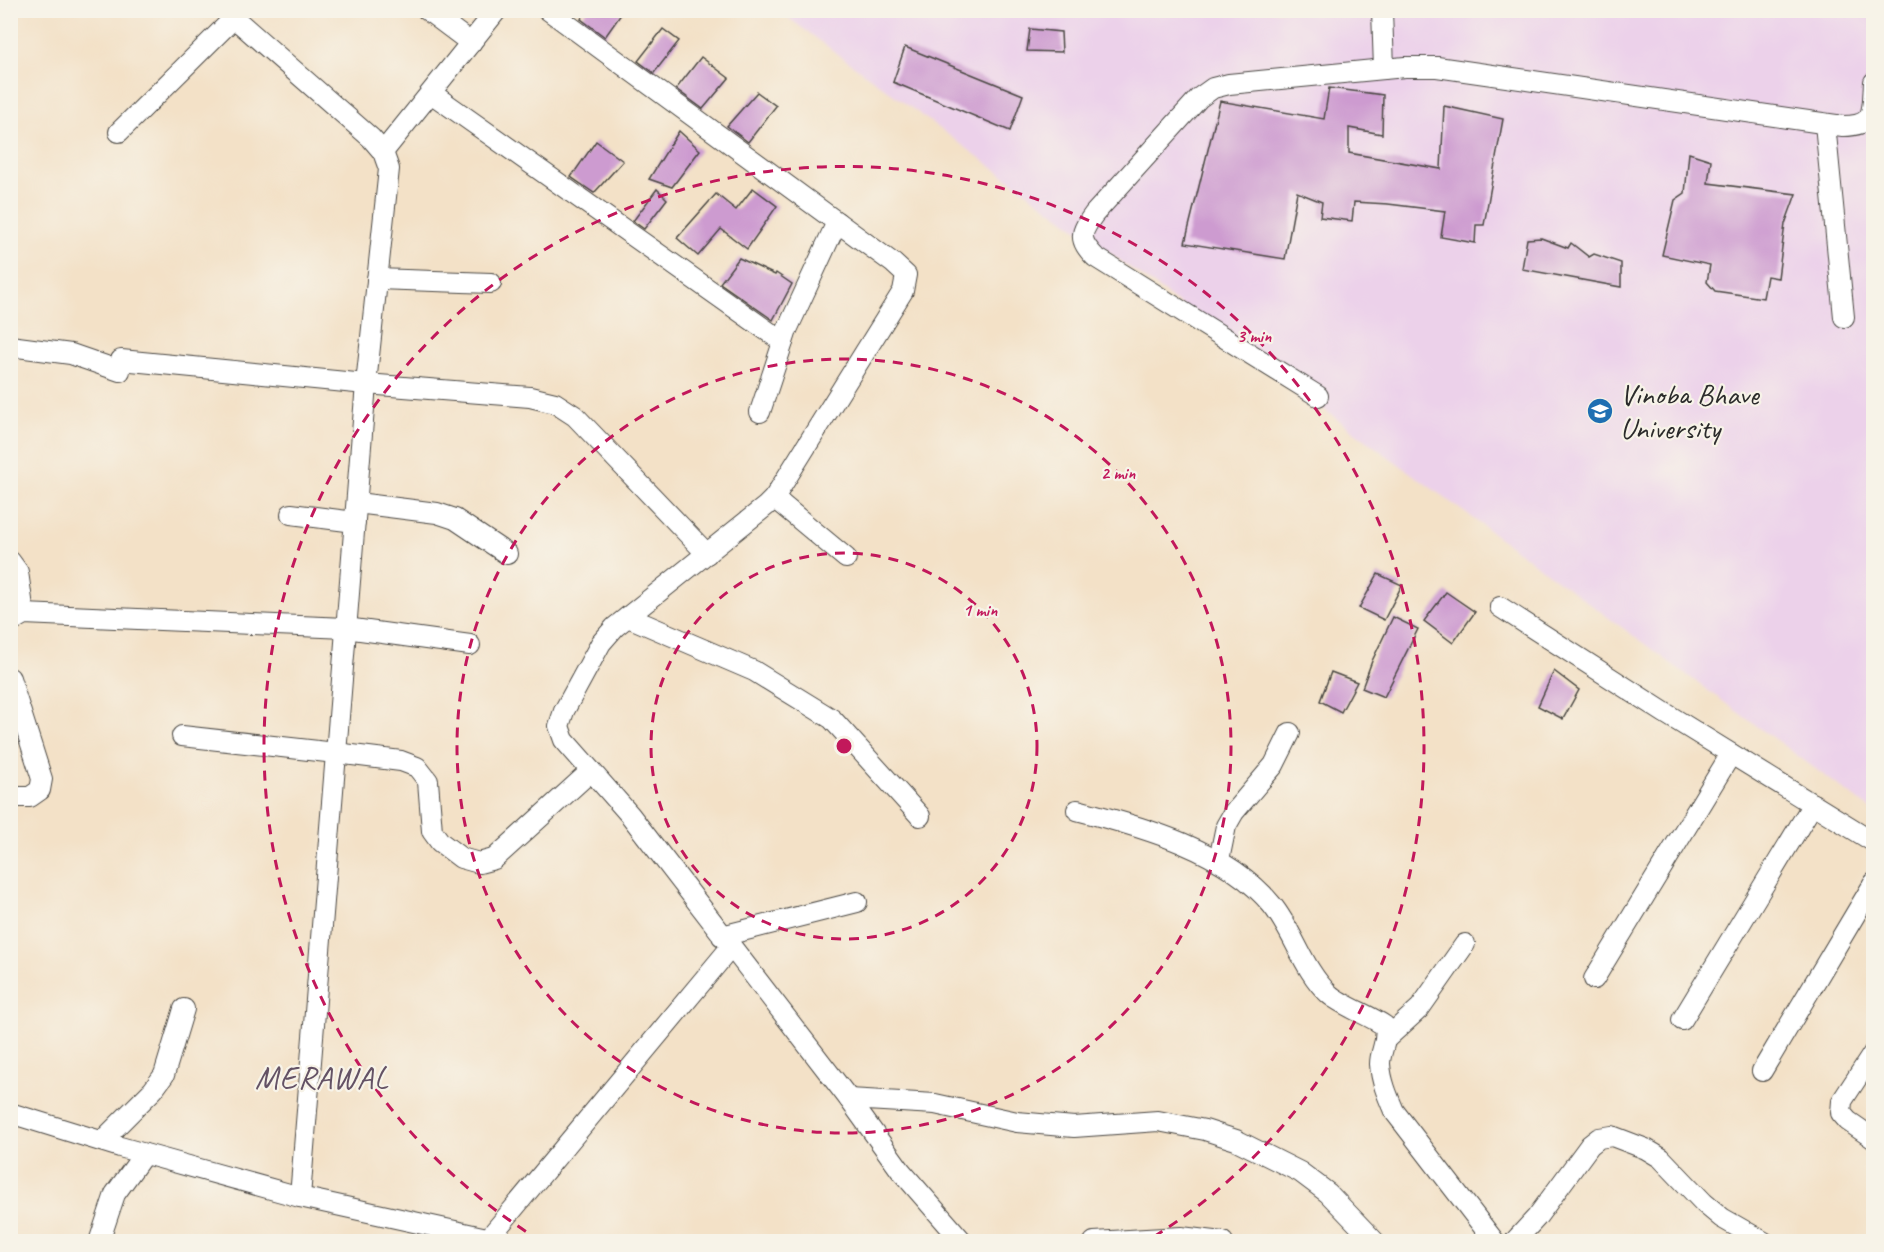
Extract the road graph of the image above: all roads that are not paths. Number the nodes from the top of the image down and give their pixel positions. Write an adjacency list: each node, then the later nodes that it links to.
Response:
1 (428, 10): 6 (street)
2 (497, 10): 6 (street)
3 (548, 10): 13 (street)
4 (1382, 10): 7 (street)
5 (229, 14): 11 (street); 12 (street)
6 (471, 43): 9 (street)
7 (1384, 69): 10 (street); 20 (street)
8 (1874, 82): 10 (street)
9 (430, 93): 12 (street); 17 (street)
10 (1825, 124): 16 (street)
11 (119, 132)
12 (383, 152): 14 (street)
13 (837, 222): 17 (street); 22 (street)
14 (377, 279): 15 (street); 19 (street)
15 (491, 283)
16 (1844, 317)
17 (783, 342): 21 (street)
18 (10, 346): 19 (street)
19 (366, 384): 23 (street); 26 (street)
20 (1318, 396)
21 (760, 412)
22 (774, 498): 26 (street); 27 (street)
23 (356, 512): 24 (street); 25 (street); 32 (street)
24 (291, 514)
25 (507, 554)
26 (707, 554): 30 (street)
27 (846, 558)
28 (10, 561): 31 (street)
29 (1500, 607): 38 (street)
30 (628, 617): 39 (street); 43 (street)
31 (17, 618): 32 (street)
32 (346, 628): 33 (street); 37 (street)
33 (470, 645)
34 (10, 678): 40 (street)
35 (1290, 734): 45 (street)
36 (182, 736): 37 (street)
37 (336, 753): 39 (street); 61 (street)
38 (1731, 754): 41 (street); 50 (street)
39 (591, 771): 48 (street)
40 (10, 797)
41 (1813, 804): 44 (street); 52 (street)
42 (1077, 810): 45 (street)
43 (920, 816)
44 (1874, 842)
45 (1219, 860): 53 (street)
46 (1874, 883): 55 (street)
47 (857, 902): 48 (street)
48 (727, 941): 56 (street); 62 (street)
49 (1466, 944): 53 (street)
50 (1594, 979)
51 (184, 1009): 59 (street)
52 (1682, 1020)
53 (1387, 1038): 68 (street)
54 (1874, 1052): 58 (street)
55 (1762, 1071)
56 (849, 1099): 64 (street); 67 (street)
57 (10, 1113): 59 (street)
58 (1874, 1139)
59 (102, 1141): 60 (street)
60 (144, 1154): 61 (street); 63 (street)
61 (300, 1197): 62 (street)
62 (486, 1239)
63 (99, 1242)
64 (963, 1242)
65 (1094, 1242): 66 (street)
66 (1223, 1242)
67 (1376, 1242)
68 (1496, 1242)
69 (1514, 1242): 70 (street)
70 (1764, 1242)

